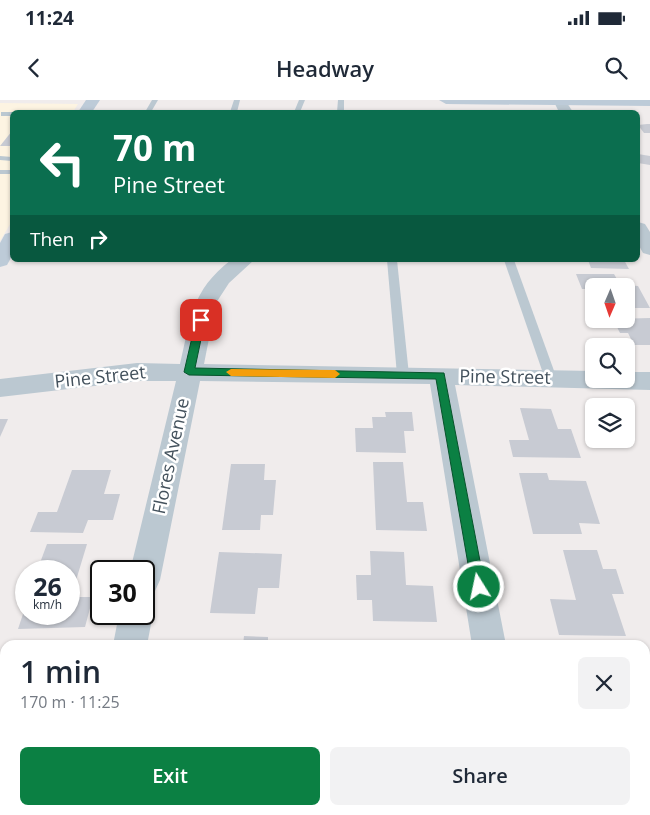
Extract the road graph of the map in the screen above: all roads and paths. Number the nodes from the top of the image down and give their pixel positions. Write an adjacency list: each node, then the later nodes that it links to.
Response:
1 (446, 100): 2 (main road)
2 (457, 100): 4 (main road)
3 (650, 102): 4 (main road)
4 (563, 107)
5 (4, 114): 6 (lane)
6 (10, 114)
7 (640, 232): 9 (street)
8 (10, 242): 10 (main road)
9 (650, 249)
10 (0, 260)
11 (241, 262): 14 (street, Flores Avenue)
12 (392, 262): 15 (lane)
13 (510, 262): 17 (lane)
14 (189, 372): 15 (street, Pine Street); 19 (street, Pine Street); 20 (street, Flores Avenue)
15 (403, 375): 16 (street, Pine Street)
16 (441, 376): 17 (street, Pine Street); 23 (street)
17 (551, 378): 18 (street, Pine Street)
18 (650, 381)
19 (0, 388)
20 (148, 560)
21 (134, 625): 22 (street)
22 (131, 640)
23 (488, 640)

